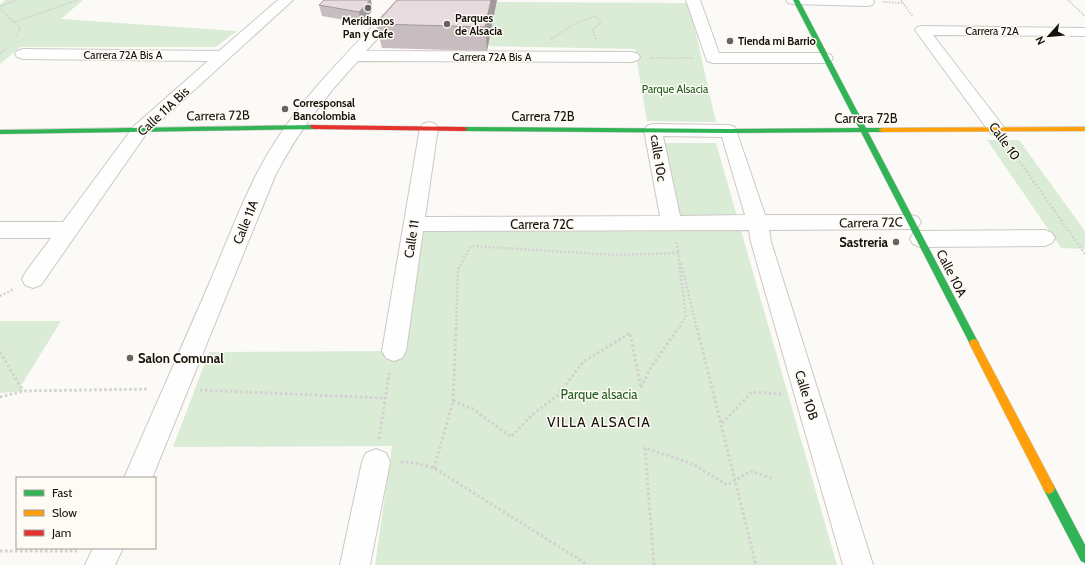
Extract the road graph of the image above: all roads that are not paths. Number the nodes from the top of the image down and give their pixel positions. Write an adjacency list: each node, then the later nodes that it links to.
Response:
1 (286, 0): 9 (street, Calle 11A Bis)
2 (406, 0): 10 (street, Calle 11A)
3 (693, 0): 12 (street)
4 (795, 0): 5 (street); 12 (street, Calle 10A)
5 (867, 2)
6 (922, 30): 7 (street, Carrera 72A); 18 (street, Calle 10)
7 (1085, 32)
8 (23, 54): 9 (street, Carrera 72A Bis A)
9 (223, 56): 16 (street, Calle 11A Bis)
10 (353, 56): 11 (street, Carrera 72A Bis A); 13 (street, Calle 11A)
11 (632, 58)
12 (825, 58): 20 (street, Calle 10A)
13 (294, 127): 14 (street, Carrera 72B); 16 (street, Carrera 72B); 32 (street, Calle 11A)
14 (429, 128): 17 (street, Carrera 72B); 23 (street, Calle 11)
15 (1085, 129): 18 (street, Carrera 72B)
16 (140, 130): 21 (street, Carrera 72B); 26 (street, Calle 11A Bis)
17 (653, 130): 19 (street, calle 10c); 22 (street, calle 10c)
18 (997, 130): 20 (street, Carrera 72B)
19 (729, 131): 20 (street, Carrera 72B); 24 (street)
20 (864, 131): 27 (street, Calle 10A)
21 (0, 132)
22 (671, 223): 23 (street, Carrera 72C); 24 (street)
23 (414, 224): 30 (street, Calle 11)
24 (758, 224): 27 (street, Carrera 72C); 35 (street, Calle 10B)
25 (0, 230): 26 (street)
26 (68, 230): 29 (street, Calle 11A Bis)
27 (915, 230): 28 (street, Carrera 72C); 33 (street, Calle 10A)
28 (1045, 238)
29 (33, 279)
30 (394, 351)
31 (376, 462): 34 (street)
32 (138, 477)
33 (1085, 557)
34 (355, 565)
35 (858, 565)

